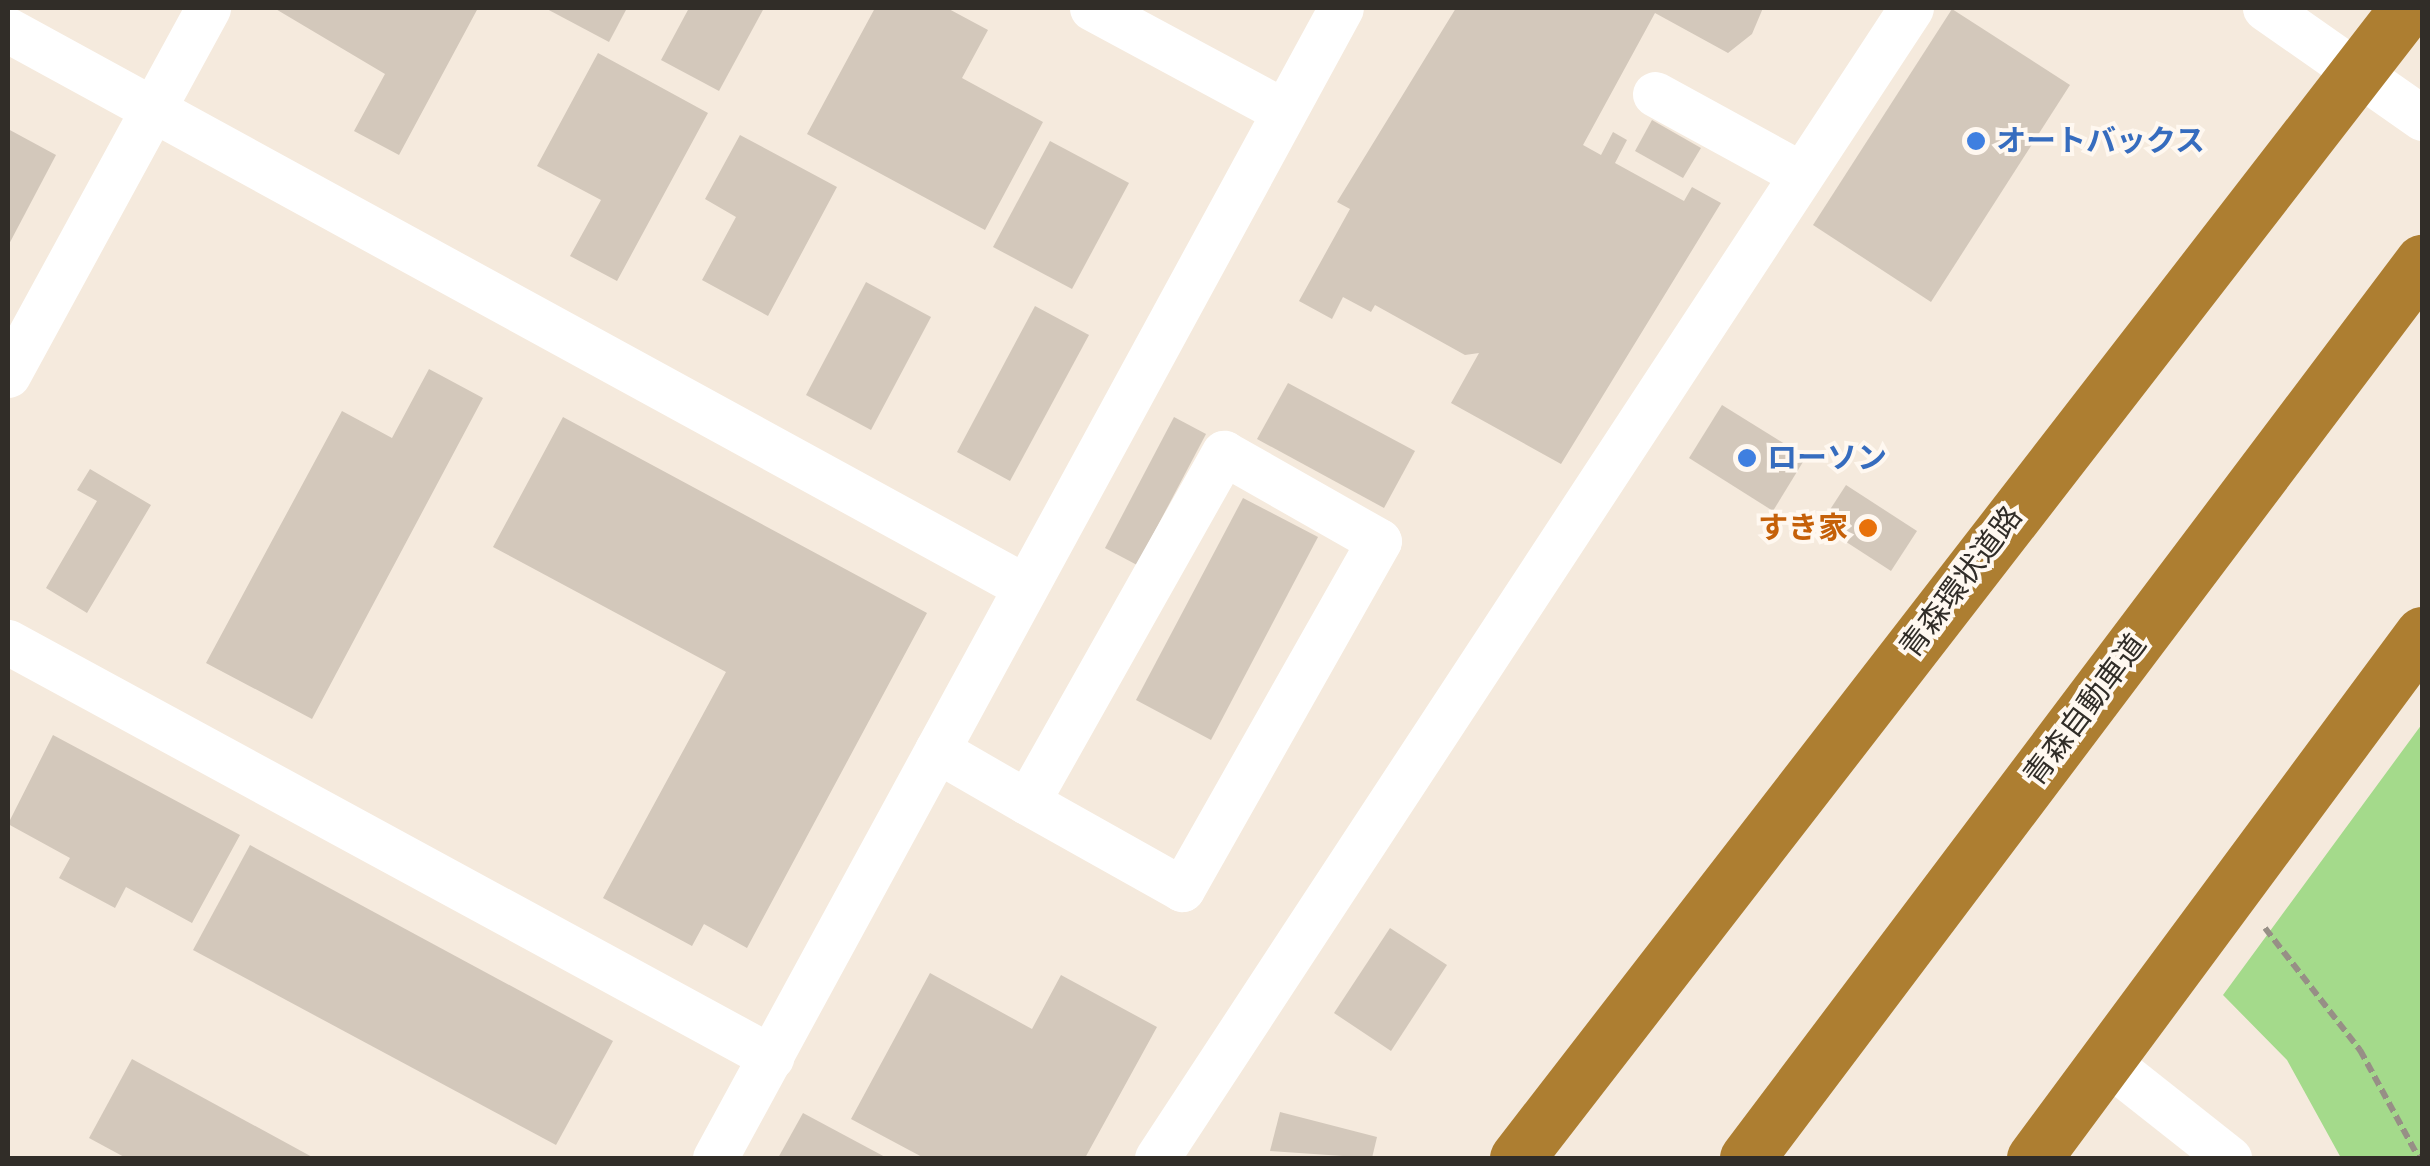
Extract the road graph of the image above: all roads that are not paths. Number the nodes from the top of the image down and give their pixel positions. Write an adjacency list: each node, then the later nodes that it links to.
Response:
1 (208, 8): 10 (street)
2 (1092, 8): 11 (street)
3 (1341, 8): 11 (street)
4 (1911, 8): 13 (street)
5 (2265, 8): 8 (street)
6 (2406, 8): 8 (highway, 青森環状道路)
7 (8, 30): 10 (street)
8 (2361, 71): 12 (street); 25 (highway, 青森環状道路)
9 (1654, 94): 13 (street)
10 (152, 110): 15 (street); 16 (street)
11 (1283, 111): 16 (street)
12 (2422, 118)
13 (1801, 174): 24 (street)
14 (2422, 262): 26 (highway, 青森自動車道)
15 (8, 374)
16 (1024, 586): 19 (street)
17 (2422, 634): 22 (highway)
18 (8, 642): 21 (street)
19 (936, 750): 20 (street); 21 (street)
20 (1027, 802): 20 (street)
21 (771, 1057): 23 (street)
22 (2106, 1061): 27 (highway); 28 (street)
23 (715, 1158)
24 (1157, 1158)
25 (1517, 1158)
26 (1747, 1158)
27 (2034, 1158)
28 (2229, 1158)

